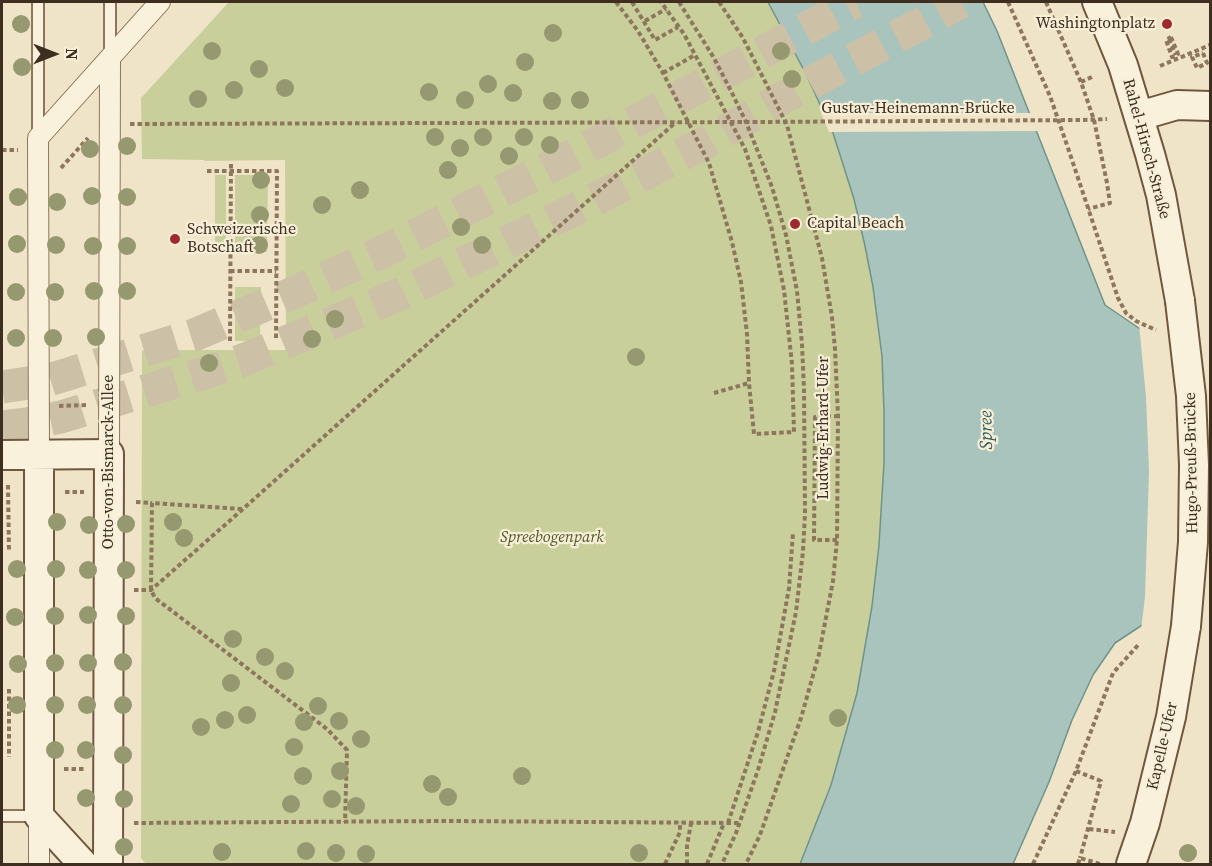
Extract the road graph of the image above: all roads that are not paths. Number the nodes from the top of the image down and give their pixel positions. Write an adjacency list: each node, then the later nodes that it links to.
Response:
1 (38, 2): 8 (lane)
2 (110, 2): 5 (lane)
3 (160, 2): 5 (street)
4 (1097, 2): 7 (street, Rahel-Hirsch-Straße)
5 (110, 58): 8 (street); 11 (street, Otto-von-Bismarck-Allee)
6 (1210, 106): 7 (street)
7 (1139, 116): 9 (street, Rahel-Hirsch-Straße)
8 (38, 138): 10 (street)
9 (1180, 301): 13 (street, Hugo-Preuß-Brücke, bridge)
10 (39, 454): 11 (street); 12 (street); 15 (street)
11 (109, 454): 18 (street, Otto-von-Bismarck-Allee)
12 (2, 455)
13 (1186, 626): 19 (street, Kapelle-Ufer)
14 (2, 816): 15 (lane)
15 (39, 816): 16 (street); 17 (street)
16 (39, 864)
17 (83, 864)
18 (108, 864)
19 (1131, 864)

